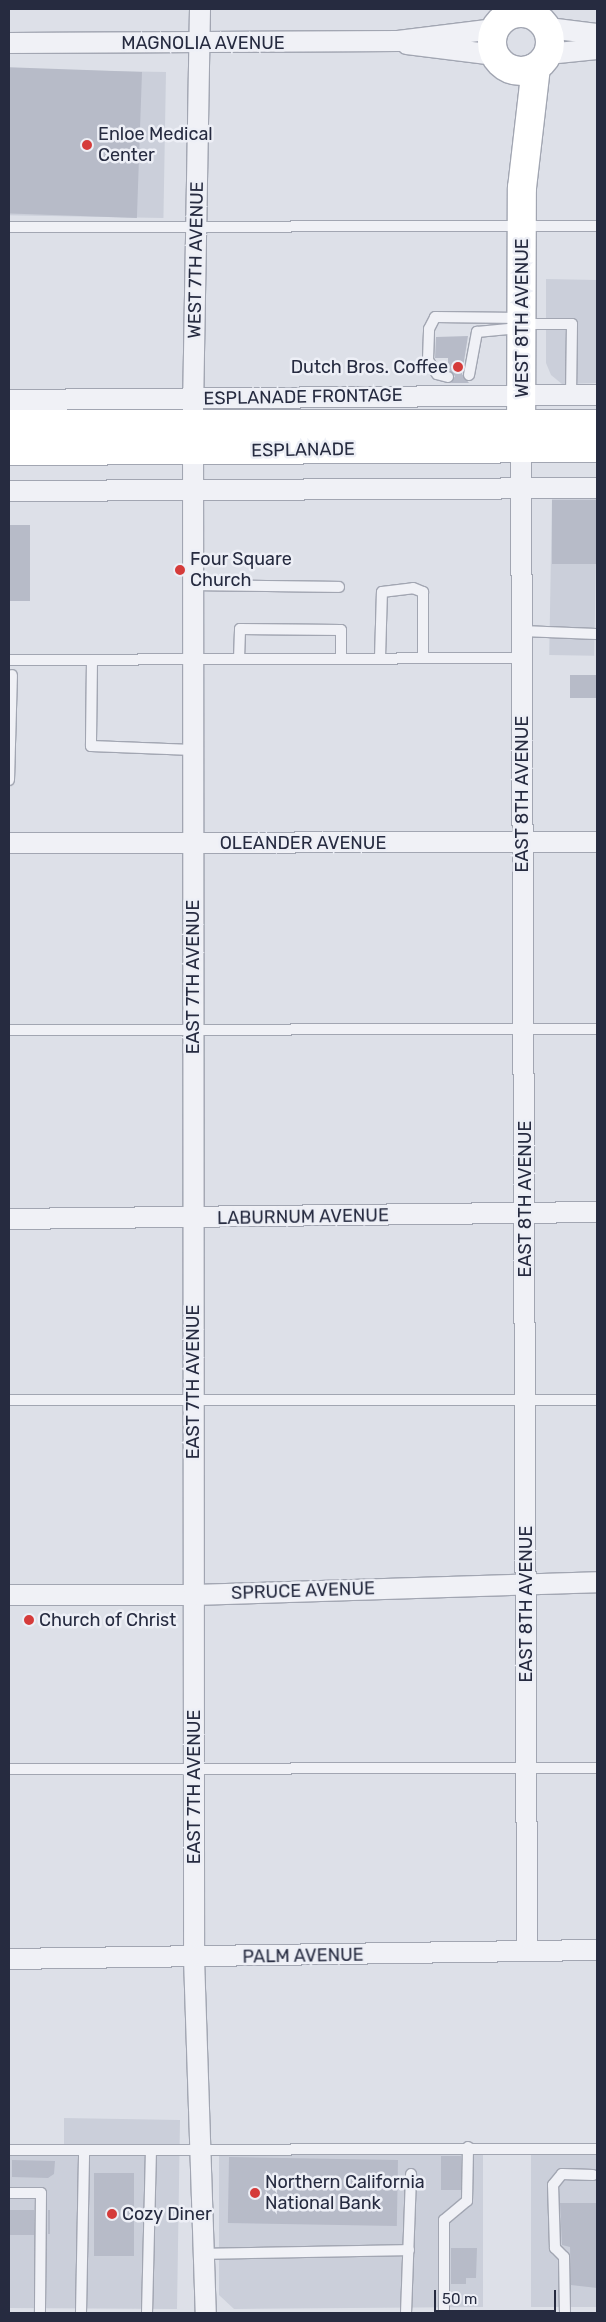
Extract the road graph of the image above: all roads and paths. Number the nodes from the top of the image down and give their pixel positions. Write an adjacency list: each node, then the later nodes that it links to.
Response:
1 (200, 9): 6 (street, WEST 7TH AVENUE)
2 (597, 34): 4 (street)
3 (503, 35): 4 (main road); 4 (main road); 6 (street, MAGNOLIA AVENUE); 8 (main road, WEST 8TH AVENUE)
4 (541, 35): 7 (street); 8 (main road, WEST 8TH AVENUE)
5 (9, 43): 6 (street, MAGNOLIA AVENUE)
6 (200, 43): 12 (street, WEST 7TH AVENUE)
7 (597, 49)
8 (522, 188): 11 (main road, WEST 8TH AVENUE)
9 (597, 226): 11 (lane)
10 (9, 227): 12 (lane)
11 (522, 227): 12 (lane); 13 (main road, WEST 8TH AVENUE)
12 (196, 229): 20 (street, WEST 7TH AVENUE)
13 (522, 324): 14 (lane); 15 (lane); 16 (main road, WEST 8TH AVENUE); 17 (lane)
14 (469, 375)
15 (448, 377)
16 (522, 395): 17 (street, ESPLANADE FRONTAGE); 20 (street, ESPLANADE FRONTAGE); 23 (main road, WEST 8TH AVENUE)
17 (571, 395): 18 (street, ESPLANADE FRONTAGE)
18 (597, 395)
19 (9, 400): 20 (street, ESPLANADE FRONTAGE)
20 (193, 411): 21 (main road, ESPLANADE); 23 (main road, ESPLANADE); 26 (street, WEST 7TH AVENUE)
21 (9, 424)
22 (597, 424): 23 (main road, ESPLANADE)
23 (521, 436): 24 (main road, ESPLANADE); 26 (main road, ESPLANADE); 27 (street, EAST 8TH AVENUE)
24 (597, 448)
25 (9, 451): 26 (main road, ESPLANADE)
26 (194, 451): 29 (street, EAST 7TH AVENUE)
27 (519, 487): 28 (street); 29 (street); 33 (street, EAST 8TH AVENUE)
28 (597, 488)
29 (194, 489): 30 (street); 31 (street, EAST 7TH AVENUE)
30 (9, 491)
31 (194, 585): 32 (lane); 39 (street, EAST 7TH AVENUE)
32 (339, 587)
33 (521, 631): 34 (lane); 38 (street, EAST 8TH AVENUE)
34 (597, 634)
35 (342, 658): 36 (lane); 40 (lane); 40 (lane)
36 (380, 658): 37 (lane); 37 (lane)
37 (423, 658): 38 (lane)
38 (521, 658): 46 (street, EAST 8TH AVENUE)
39 (194, 659): 40 (lane); 42 (lane); 44 (street, EAST 7TH AVENUE)
40 (239, 659)
41 (9, 660): 42 (lane)
42 (92, 660): 44 (lane)
43 (12, 675): 45 (lane)
44 (193, 750): 49 (street, EAST 7TH AVENUE)
45 (9, 780)
46 (522, 842): 47 (street, OLEANDER AVENUE); 49 (street, OLEANDER AVENUE); 50 (street, EAST 8TH AVENUE)
47 (597, 842)
48 (9, 843): 49 (street, OLEANDER AVENUE)
49 (193, 843): 53 (street, EAST 7TH AVENUE)
50 (524, 1029): 51 (lane); 53 (lane); 54 (street, EAST 8TH AVENUE)
51 (597, 1029)
52 (9, 1030): 53 (lane)
53 (193, 1030): 57 (street, EAST 7TH AVENUE)
54 (526, 1212): 55 (street, LABURNUM AVENUE); 57 (street, LABURNUM AVENUE); 61 (street, EAST 8TH AVENUE)
55 (597, 1212)
56 (9, 1219): 57 (street, LABURNUM AVENUE)
57 (193, 1219): 58 (street, EAST 7TH AVENUE)
58 (194, 1399): 59 (lane); 61 (lane); 65 (street, EAST 7TH AVENUE)
59 (9, 1400)
60 (597, 1400): 61 (lane)
61 (526, 1401): 63 (street, EAST 8TH AVENUE)
62 (597, 1582): 63 (street, SPRUCE AVENUE)
63 (526, 1583): 65 (street, SPRUCE AVENUE); 67 (street, EAST 8TH AVENUE)
64 (9, 1595): 65 (street, SPRUCE AVENUE)
65 (194, 1595): 66 (street, EAST 7TH AVENUE)
66 (194, 1767): 67 (lane); 69 (lane); 72 (street, EAST 7TH AVENUE)
67 (526, 1767): 68 (lane); 71 (street, EAST 8TH AVENUE)
68 (597, 1768)
69 (9, 1769)
70 (597, 1950): 71 (street, PALM AVENUE)
71 (527, 1951): 72 (street, PALM AVENUE)
72 (194, 1958): 73 (street, PALM AVENUE); 79 (street, EAST 7TH AVENUE)
73 (9, 1959)
74 (468, 2147): 75 (lane); 79 (lane); 90 (lane)
75 (597, 2149)
76 (9, 2150): 77 (lane)
77 (84, 2150): 78 (lane); 86 (lane)
78 (150, 2150): 79 (lane); 87 (lane)
79 (200, 2150): 84 (street, EAST 7TH AVENUE)
80 (411, 2174): 83 (lane)
81 (593, 2175): 91 (lane)
82 (9, 2193): 85 (lane)
83 (408, 2250): 84 (lane); 89 (lane)
84 (202, 2254): 88 (street, EAST 7TH AVENUE)
85 (40, 2313)
86 (81, 2313)
87 (147, 2313)
88 (206, 2313)
89 (406, 2313)
90 (444, 2313)
91 (565, 2313)

